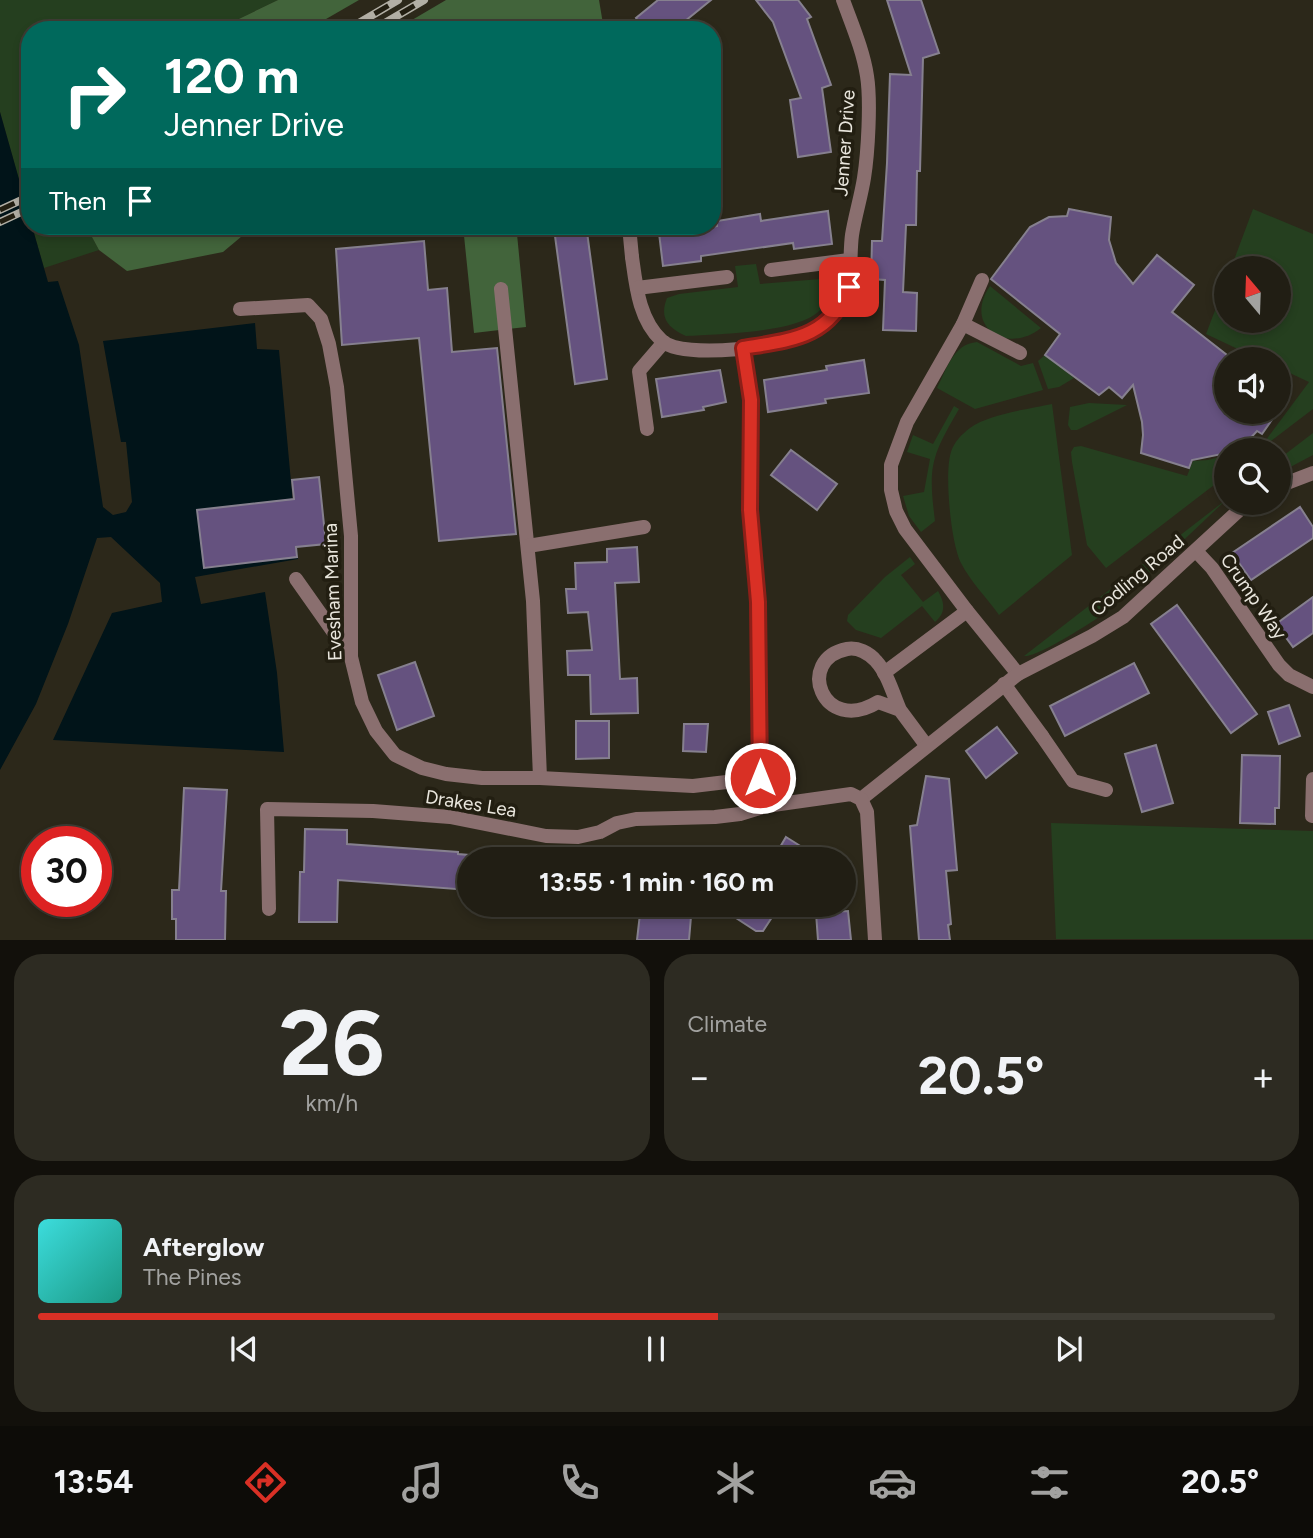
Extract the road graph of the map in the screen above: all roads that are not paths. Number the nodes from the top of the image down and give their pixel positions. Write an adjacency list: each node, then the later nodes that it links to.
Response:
1 (843, 0): 3 (street, Jenner Drive)
2 (630, 235): 7 (street)
3 (849, 260): 4 (street); 12 (street, Jenner Drive)
4 (771, 270)
5 (727, 277): 7 (street)
6 (982, 280): 10 (street)
7 (637, 288): 11 (street)
8 (500, 289): 19 (street)
9 (240, 309): 23 (street, Evesham Marina)
10 (963, 324): 13 (street); 22 (street)
11 (664, 342): 12 (street, Jenner Drive); 14 (street)
12 (743, 348): 31 (street)
13 (1020, 353)
14 (647, 429)
15 (1312, 475): 16 (street)
16 (1291, 482)
17 (1234, 515): 20 (street, Codling Road)
18 (644, 527): 19 (street)
19 (528, 546): 30 (street)
20 (1196, 551): 25 (street, Codling Road); 27 (street, Crump Way)
21 (296, 579): 23 (street)
22 (967, 611): 24 (street); 25 (street)
23 (351, 657): 30 (street, Evesham Marina)
24 (884, 673): 28 (street); 28 (street)
25 (1018, 674): 26 (street, Codling Road)
26 (1004, 684): 29 (street, Codling Road); 33 (street)
27 (1313, 687)
28 (900, 710): 29 (street)
29 (926, 745): 34 (street, Codling Road)
30 (540, 778): 31 (street, Evesham Marina)
31 (760, 778): 35 (street)
32 (1313, 779): 36 (street)
33 (1107, 790)
34 (861, 799): 35 (street); 38 (street)
35 (765, 806): 37 (street, Drakes Lea)
36 (1312, 816)
37 (269, 909)
38 (875, 940)

